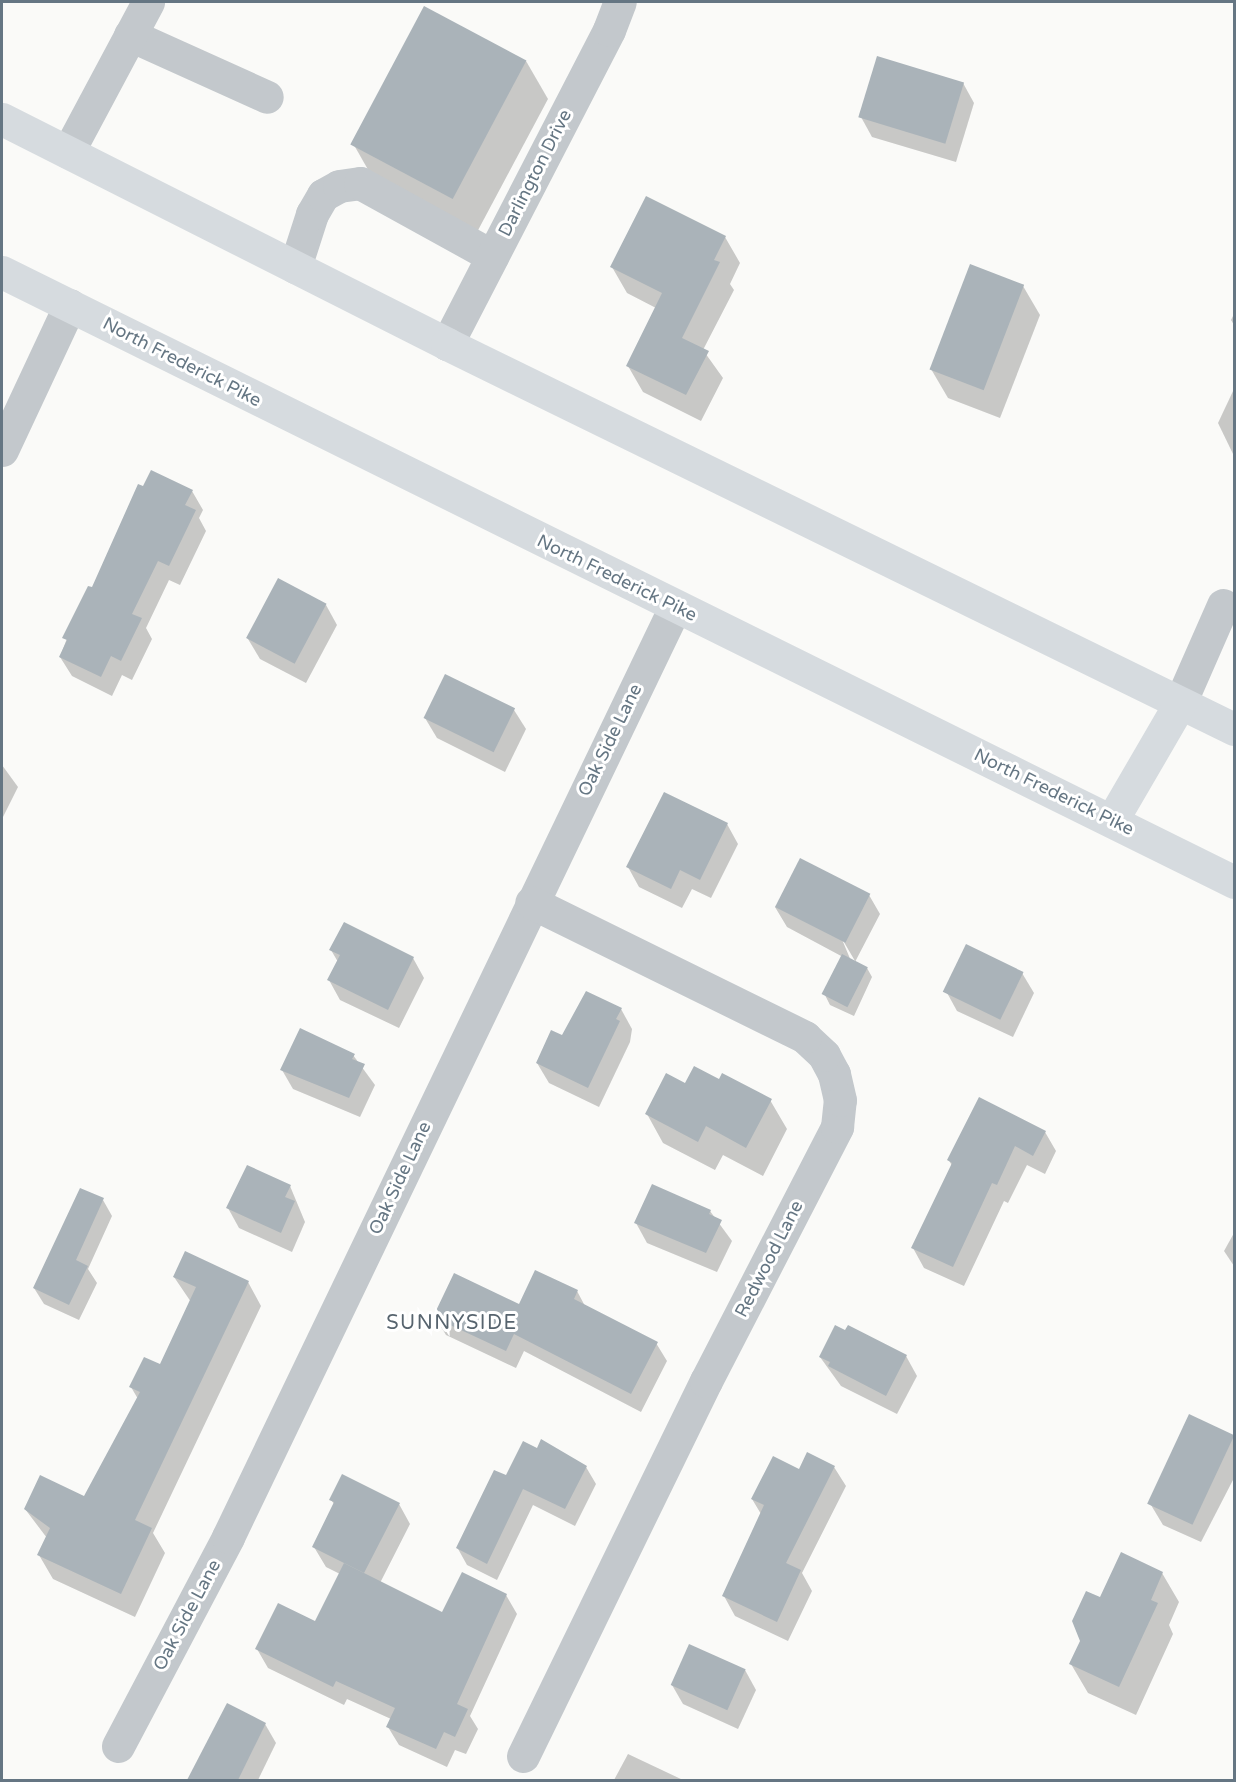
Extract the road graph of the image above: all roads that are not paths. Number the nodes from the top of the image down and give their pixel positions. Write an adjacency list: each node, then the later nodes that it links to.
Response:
1 (148, 2): 3 (street)
2 (620, 2): 7 (street, Darlington Drive)
3 (130, 35): 4 (street); 6 (street)
4 (267, 97)
5 (2, 119): 6 (main road)
6 (68, 152): 8 (main road)
7 (492, 256): 8 (street); 11 (street, Darlington Drive)
8 (296, 267): 11 (main road)
9 (2, 272): 10 (main road, North Frederick Pike)
10 (70, 306): 12 (street); 14 (main road, North Frederick Pike)
11 (447, 344): 15 (main road)
12 (2, 450)
13 (1224, 605): 15 (street)
14 (675, 607): 17 (main road, North Frederick Pike); 19 (street, Oak Side Lane)
15 (1180, 703): 16 (main road); 17 (main road)
16 (1234, 729)
17 (1112, 820): 18 (main road, North Frederick Pike)
18 (1234, 882)
19 (531, 902): 20 (street, Oak Side Lane); 21 (street, Redwood Lane)
20 (118, 1746)
21 (523, 1756)

